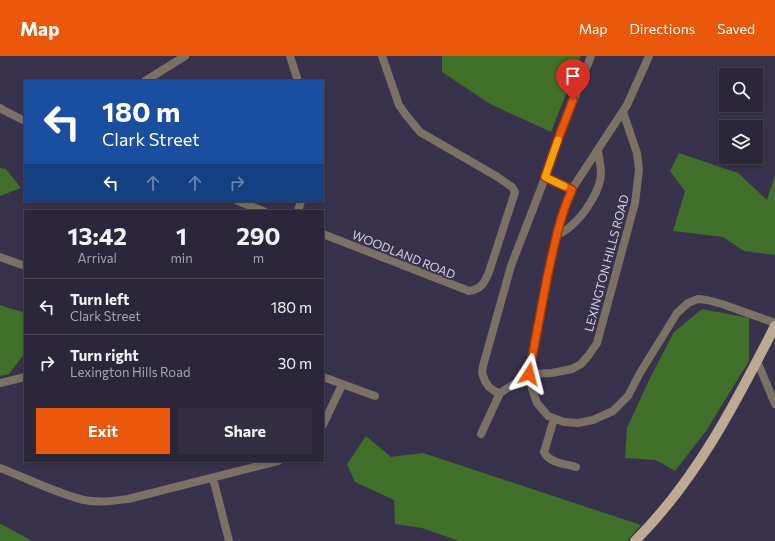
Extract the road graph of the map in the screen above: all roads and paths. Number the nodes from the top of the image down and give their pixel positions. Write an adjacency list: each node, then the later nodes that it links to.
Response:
1 (185, 56): 6 (street)
2 (290, 56): 7 (street)
3 (382, 56): 16 (street, WOODLAND ROAD)
4 (591, 56): 12 (street)
5 (649, 56): 9 (street)
6 (147, 80)
7 (298, 80)
8 (0, 108): 10 (street)
9 (623, 112): 11 (street); 22 (street, LEXINGTON HILLS ROAD)
10 (24, 121)
11 (598, 151): 13 (street); 17 (street)
12 (545, 177): 13 (street); 27 (street)
13 (572, 190): 17 (street)
14 (240, 202): 15 (street)
15 (260, 210)
16 (324, 234)
17 (556, 236): 22 (street)
18 (0, 257): 19 (street)
19 (24, 266)
20 (775, 324): 21 (main road); 30 (street)
21 (757, 362): 29 (street); 38 (main road)
22 (529, 374): 27 (street); 30 (street)
23 (24, 377): 25 (street)
24 (324, 378): 26 (street)
25 (0, 382)
26 (342, 385): 28 (street); 31 (street)
27 (500, 393): 32 (street)
28 (375, 396)
29 (775, 404)
30 (554, 419): 34 (street)
31 (324, 423)
32 (481, 434)
33 (274, 462): 36 (street)
34 (576, 467)
35 (0, 468): 36 (street)
36 (213, 478): 37 (street)
37 (229, 541)
38 (635, 541)

